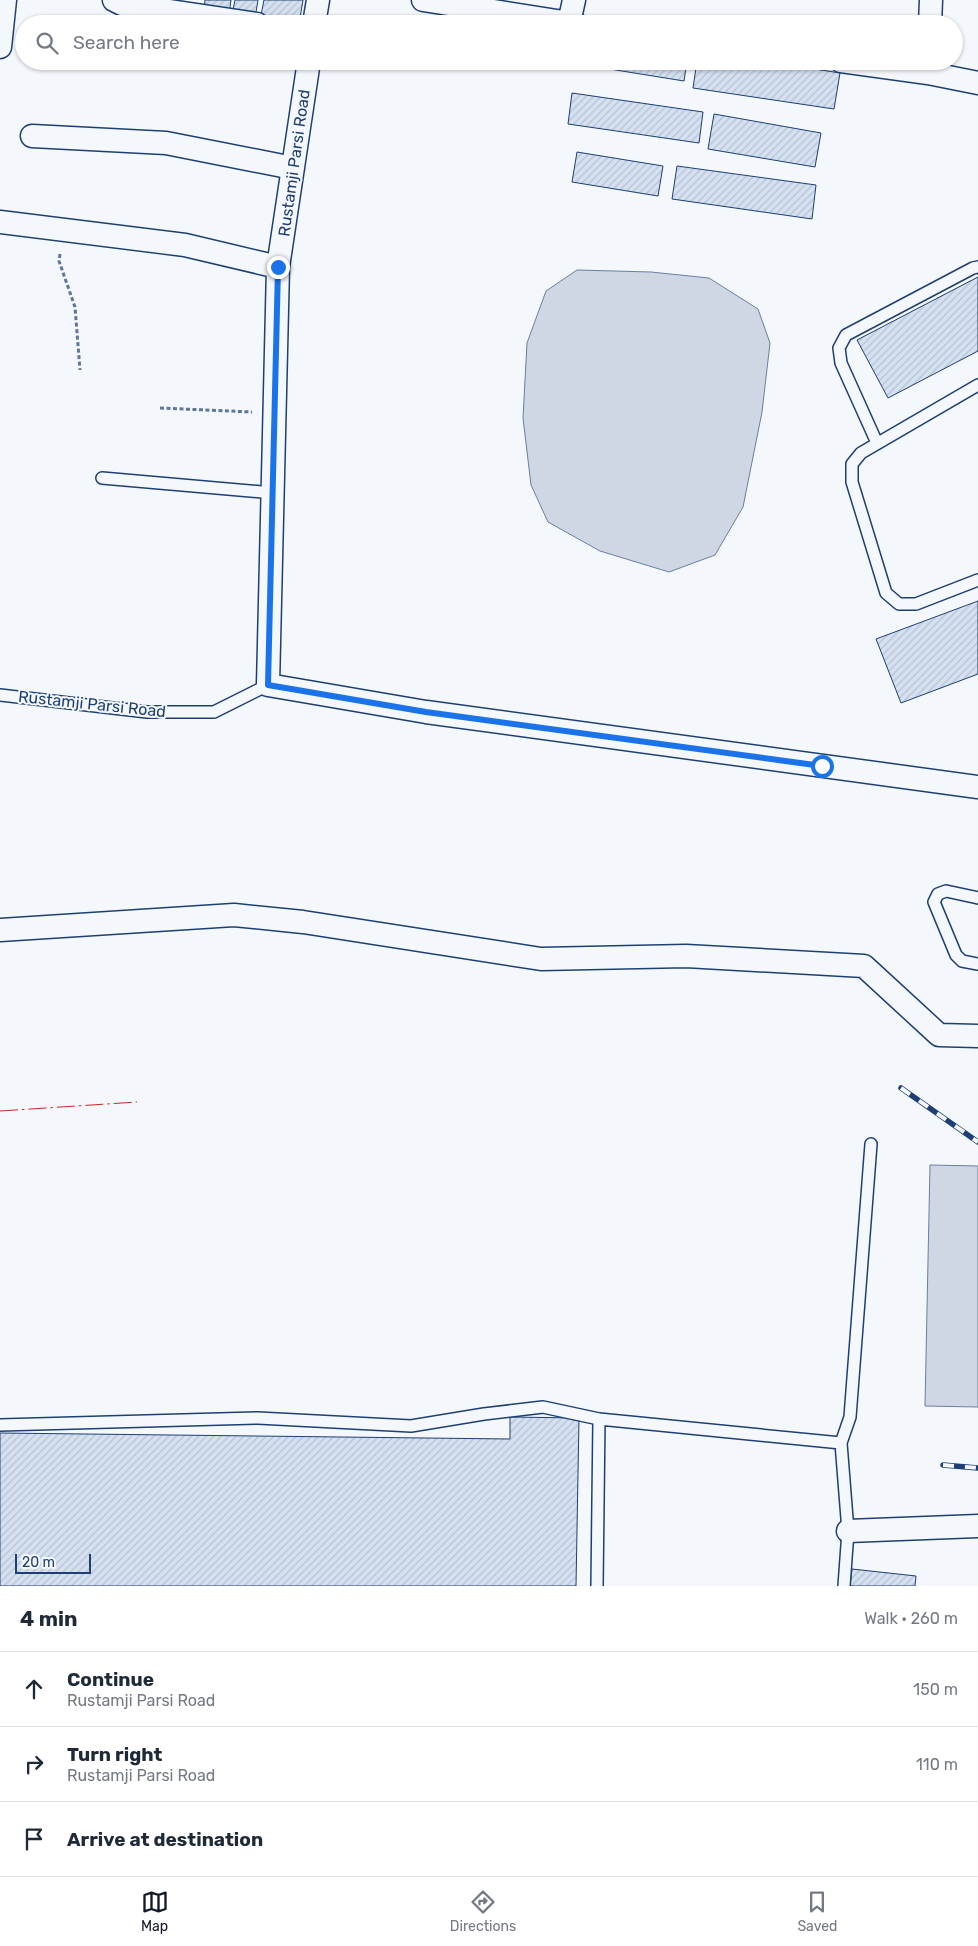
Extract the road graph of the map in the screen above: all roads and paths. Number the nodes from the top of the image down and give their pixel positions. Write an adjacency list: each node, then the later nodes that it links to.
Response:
1 (5, 0): 13 (street)
2 (114, 0): 8 (street)
3 (318, 0): 9 (street)
4 (423, 0): 7 (street)
5 (574, 0): 11 (street)
6 (931, 0): 12 (street)
7 (479, 4): 10 (street)
8 (196, 15)
9 (316, 15)
10 (533, 15)
11 (573, 15)
12 (930, 15)
13 (0, 47)
14 (308, 70): 18 (street, Rustamji Parsi Road)
15 (937, 70): 16 (street)
16 (978, 83)
17 (32, 136): 18 (street)
18 (293, 168): 21 (street, Rustamji Parsi Road)
19 (0, 222): 20 (street)
20 (61, 228): 21 (street); 23 (path)
21 (278, 267): 26 (street, Rustamji Parsi Road)
22 (978, 267): 27 (lane)
23 (80, 370)
24 (978, 385): 27 (lane)
25 (160, 408): 26 (path)
26 (275, 414): 29 (street, Rustamji Parsi Road)
27 (877, 443): 30 (lane)
28 (102, 478): 29 (lane)
29 (273, 493): 31 (street, Rustamji Parsi Road)
30 (978, 580)
31 (268, 685): 32 (lane, Rustamji Parsi Road); 33 (street)
32 (0, 695)
33 (978, 787)
34 (978, 898): 36 (lane)
35 (0, 930): 37 (street)
36 (978, 964)
37 (978, 1036)
38 (871, 1144): 41 (lane)
39 (598, 1419): 40 (lane); 41 (lane); 44 (lane)
40 (0, 1425)
41 (840, 1443): 43 (lane)
42 (978, 1526): 43 (street)
43 (848, 1532): 45 (lane)
44 (597, 1586)
45 (844, 1586)

